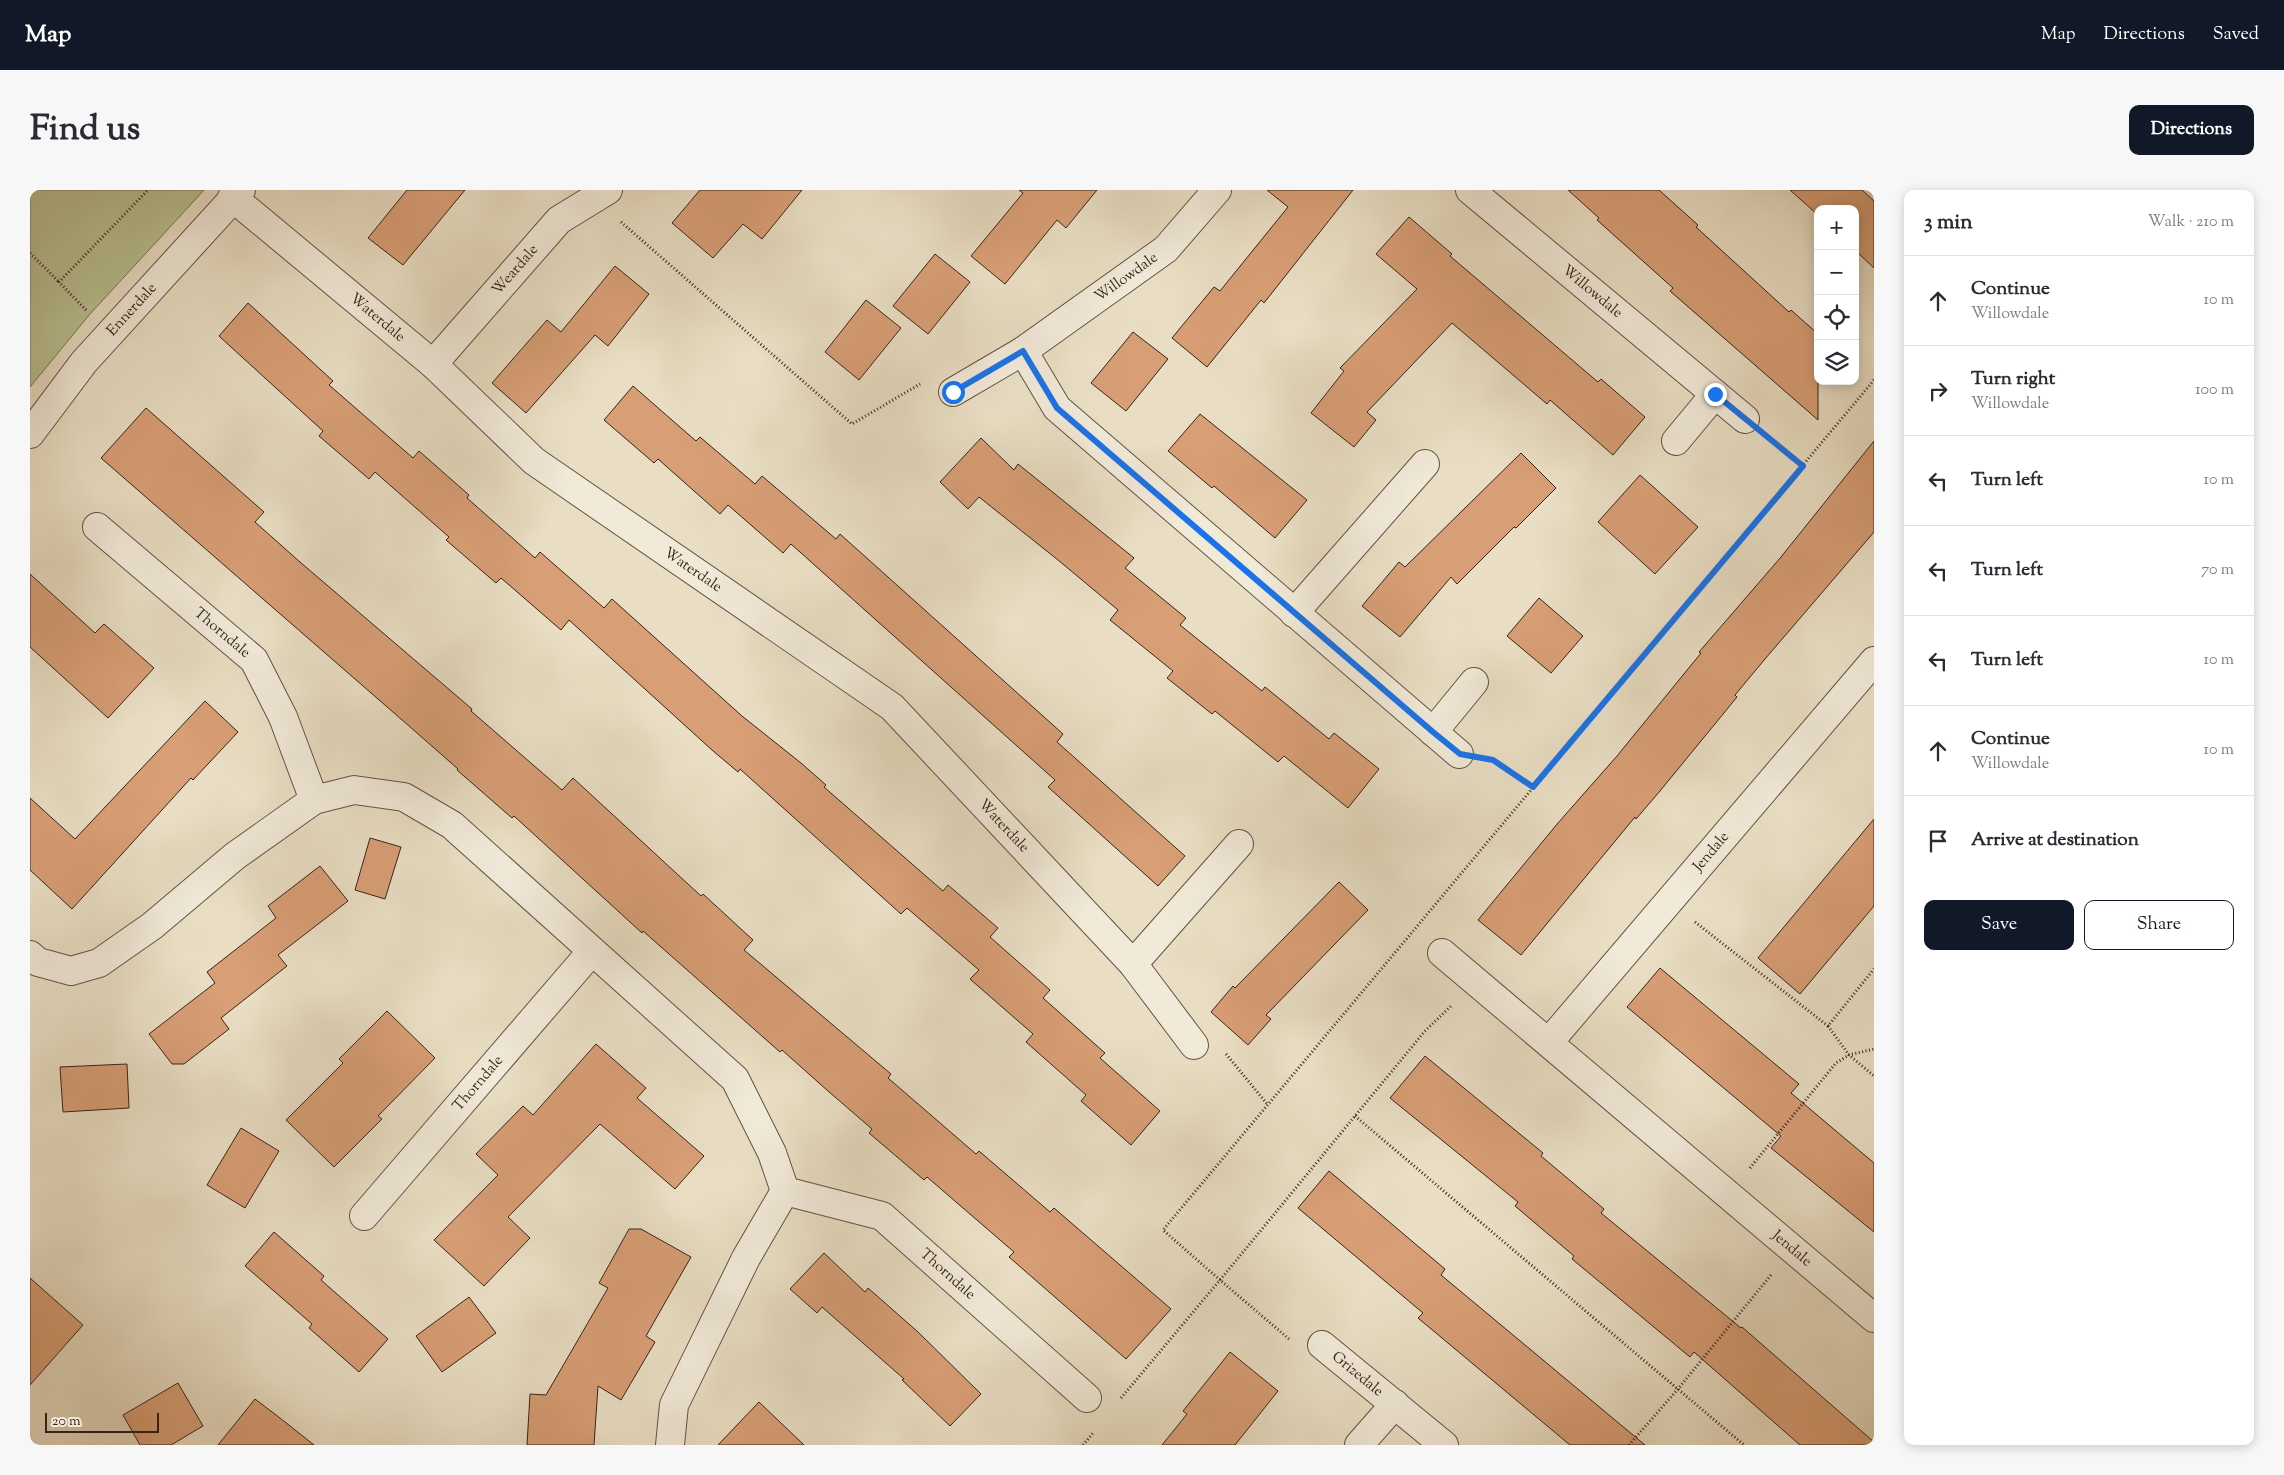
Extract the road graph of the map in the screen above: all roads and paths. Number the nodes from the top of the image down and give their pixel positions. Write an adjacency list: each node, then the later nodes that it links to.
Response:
1 (148, 190): 7 (path)
2 (1217, 190): 9 (street, Willowdale)
3 (1470, 190): 14 (street, Willowdale)
4 (236, 194): 10 (street, Waterdale); 16 (street, Ennerdale)
5 (601, 194): 10 (street, Weardale); 11 (path)
6 (30, 253): 7 (path)
7 (59, 282): 8 (path)
8 (90, 314)
9 (1023, 351): 13 (street, Willowdale); 21 (street)
10 (433, 364): 33 (street, Waterdale)
11 (926, 380)
12 (1874, 380): 19 (path)
13 (953, 392)
14 (1715, 394): 15 (street, Willowdale); 17 (street)
15 (1745, 419): 19 (path)
16 (30, 434)
17 (1676, 441)
18 (1425, 464): 21 (street)
19 (1803, 466): 26 (path)
20 (97, 527): 27 (street, Thorndale)
21 (1294, 613): 24 (street)
22 (1874, 661): 29 (street, Jendale)
23 (1474, 682): 24 (street)
24 (1433, 732): 25 (street)
25 (1460, 754): 26 (path)
26 (1533, 787): 42 (path)
27 (314, 800): 30 (street); 32 (street)
28 (1239, 844): 33 (street)
29 (1669, 901): 36 (path); 37 (street, Jendale)
30 (592, 951): 44 (street); 46 (street, Thorndale)
31 (1442, 953): 35 (street, Jendale)
32 (30, 955)
33 (1132, 964): 38 (street, Waterdale)
34 (1874, 969): 36 (path)
35 (1477, 982): 37 (street, Jendale); 43 (path)
36 (1828, 1026): 40 (path)
37 (1549, 1042): 45 (street, Jendale)
38 (1194, 1046): 42 (path)
39 (1874, 1049): 40 (path)
40 (1849, 1056): 41 (path); 45 (path)
41 (1874, 1076)
42 (1268, 1105): 48 (path)
43 (1354, 1116): 48 (path); 51 (path)
44 (785, 1191): 52 (street, Thorndale); 56 (street)
45 (1728, 1194): 47 (street, Jendale)
46 (364, 1216)
47 (1793, 1249): 49 (street, Jendale); 51 (path)
48 (1220, 1280): 50 (path); 53 (path)
49 (1874, 1318)
50 (1322, 1345): 54 (street, Grizedale)
51 (1678, 1389): 60 (path); 61 (path)
52 (1087, 1398)
53 (1120, 1399)
54 (1395, 1404): 58 (street, Grizedale); 59 (street, Grizedale)
55 (1096, 1430): 57 (path)
56 (670, 1445)
57 (1083, 1445)
58 (1358, 1445)
59 (1444, 1445)
60 (1629, 1445)
61 (1744, 1445)

